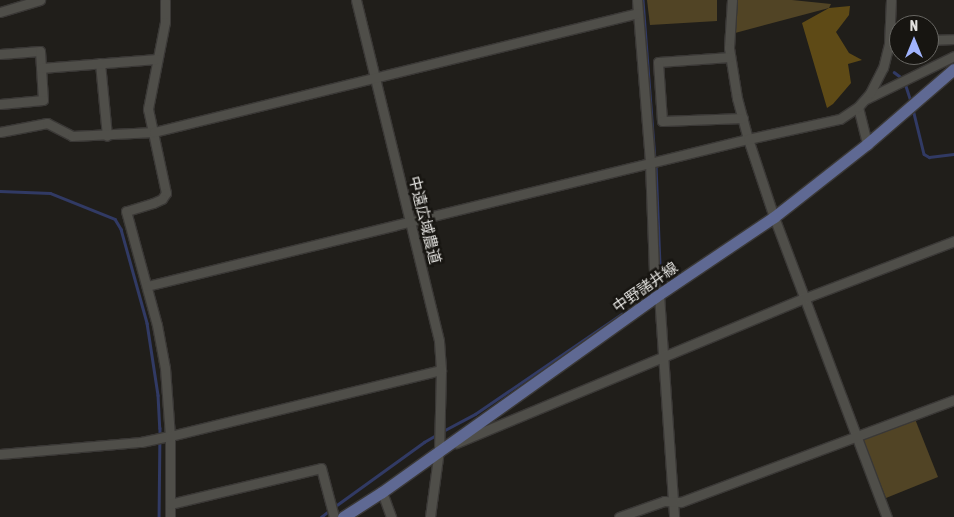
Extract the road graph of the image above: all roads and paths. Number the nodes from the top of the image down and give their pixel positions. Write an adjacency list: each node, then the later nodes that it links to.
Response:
1 (40, 0): 7 (street)
2 (165, 0): 16 (street)
3 (356, 0): 20 (street, 中遠広域農道)
4 (637, 0): 8 (street)
5 (732, 0): 15 (street)
6 (891, 0): 9 (street)
7 (0, 12)
8 (638, 13): 20 (street); 29 (street)
9 (890, 15)
10 (889, 39): 22 (street)
11 (954, 39): 12 (street)
12 (939, 40)
13 (0, 54): 18 (street)
14 (954, 56): 22 (street)
15 (730, 57): 23 (street); 23 (street)
16 (157, 59): 17 (street); 25 (street)
17 (100, 63): 18 (street); 26 (street)
18 (41, 68): 21 (street)
19 (954, 68): 28 (main road, 中野諸井線)
20 (375, 77): 25 (street); 31 (street, 中遠広域農道)
21 (0, 104)
22 (861, 104): 27 (street); 28 (street)
23 (743, 118): 27 (street)
24 (0, 132): 26 (street)
25 (154, 132): 26 (street); 33 (street)
26 (107, 136)
27 (748, 139): 29 (street); 30 (street)
28 (868, 144): 30 (main road, 中野諸井線)
29 (650, 163): 31 (street); 34 (street)
30 (774, 218): 34 (main road, 中野諸井線); 35 (street)
31 (411, 221): 33 (street); 37 (street, 中遠広域農道)
32 (954, 241): 35 (street)
33 (147, 286): 39 (street)
34 (657, 296): 36 (street); 41 (main road, 中野諸井線)
35 (806, 298): 36 (street); 40 (street)
36 (663, 357): 41 (street); 44 (street)
37 (441, 370): 39 (street); 41 (street, 中遠広域農道)
38 (954, 400): 40 (street)
39 (170, 436): 42 (street); 45 (street)
40 (857, 436): 44 (street); 53 (street)
41 (439, 450): 43 (main road, 中野諸井線); 50 (street, 中遠広域農道)
42 (0, 454)
43 (382, 492): 48 (main road, 中野諸井線); 49 (street)
44 (677, 502): 51 (street); 52 (street)
45 (170, 504): 46 (street); 47 (street)
46 (170, 517)
47 (334, 517)
48 (342, 517)
49 (391, 517)
50 (430, 517)
51 (620, 517)
52 (674, 517)
53 (887, 517)

